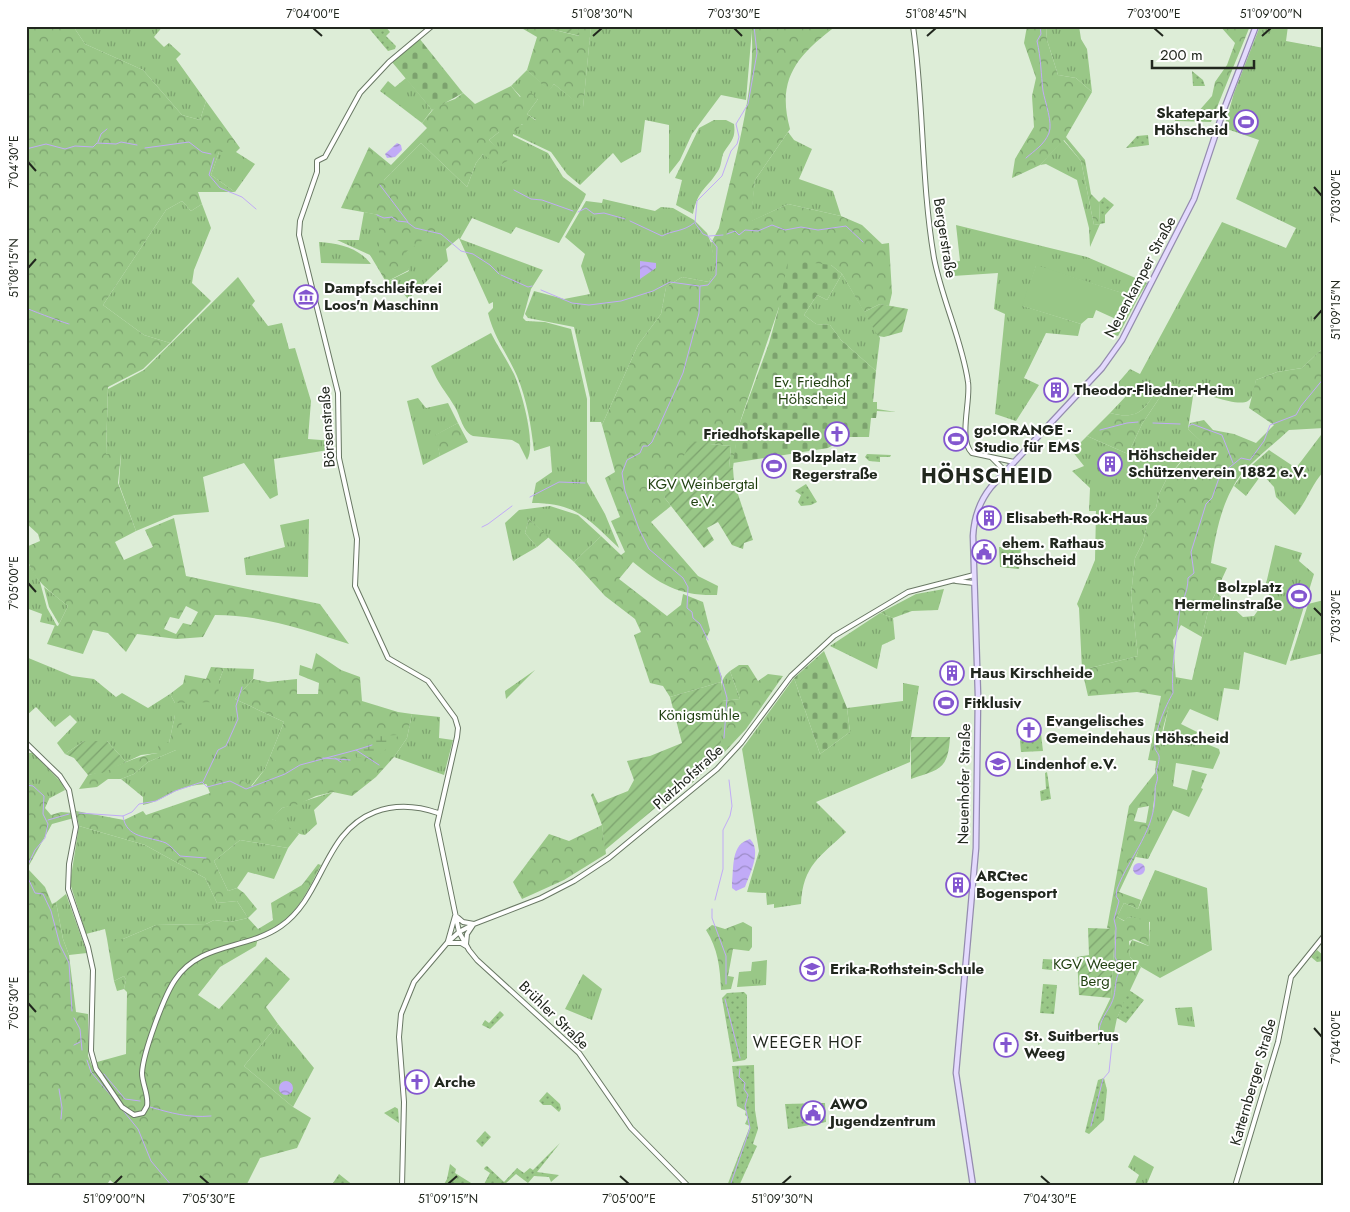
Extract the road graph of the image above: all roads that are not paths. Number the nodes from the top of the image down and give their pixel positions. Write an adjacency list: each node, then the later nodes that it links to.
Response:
1 (432, 26): 12 (main road, Börsenstraße)
2 (913, 26): 4 (main road, Bergerstraße)
3 (1256, 26): 6 (main road, Neuenkamper Straße)
4 (992, 458): 5 (main road); 7 (main road)
5 (1004, 461): 6 (main road); 7 (main road)
6 (1014, 462): 7 (main road, Neuenkamper Straße)
7 (1006, 470): 8 (main road, Neuenkamper Straße)
8 (981, 501): 9 (main road, Neuenhofer Straße)
9 (974, 575): 10 (main road, Platzhofstraße); 11 (main road, Neuenhofer Straße)
10 (956, 581): 11 (main road, Platzhofstraße); 16 (main road, Platzhofstraße)
11 (974, 583): 23 (main road, Neuenhofer Straße)
12 (390, 660): 14 (main road, Brühler Straße)
13 (26, 743): 14 (main road)
14 (438, 813): 15 (main road, Brühler Straße)
15 (455, 916): 16 (main road); 17 (main road, Brühler Straße); 19 (main road)
16 (474, 924): 17 (main road, Platzhofstraße); 20 (main road)
17 (459, 932): 19 (main road, Platzhofstraße); 20 (main road, Brühler Straße)
18 (1324, 936): 24 (main road, Katternberger Straße)
19 (447, 943): 20 (main road); 21 (main road, Platzhofstraße)
20 (466, 946): 22 (main road, Brühler Straße)
21 (402, 1186)
22 (688, 1186)
23 (973, 1186)
24 (1235, 1186)

